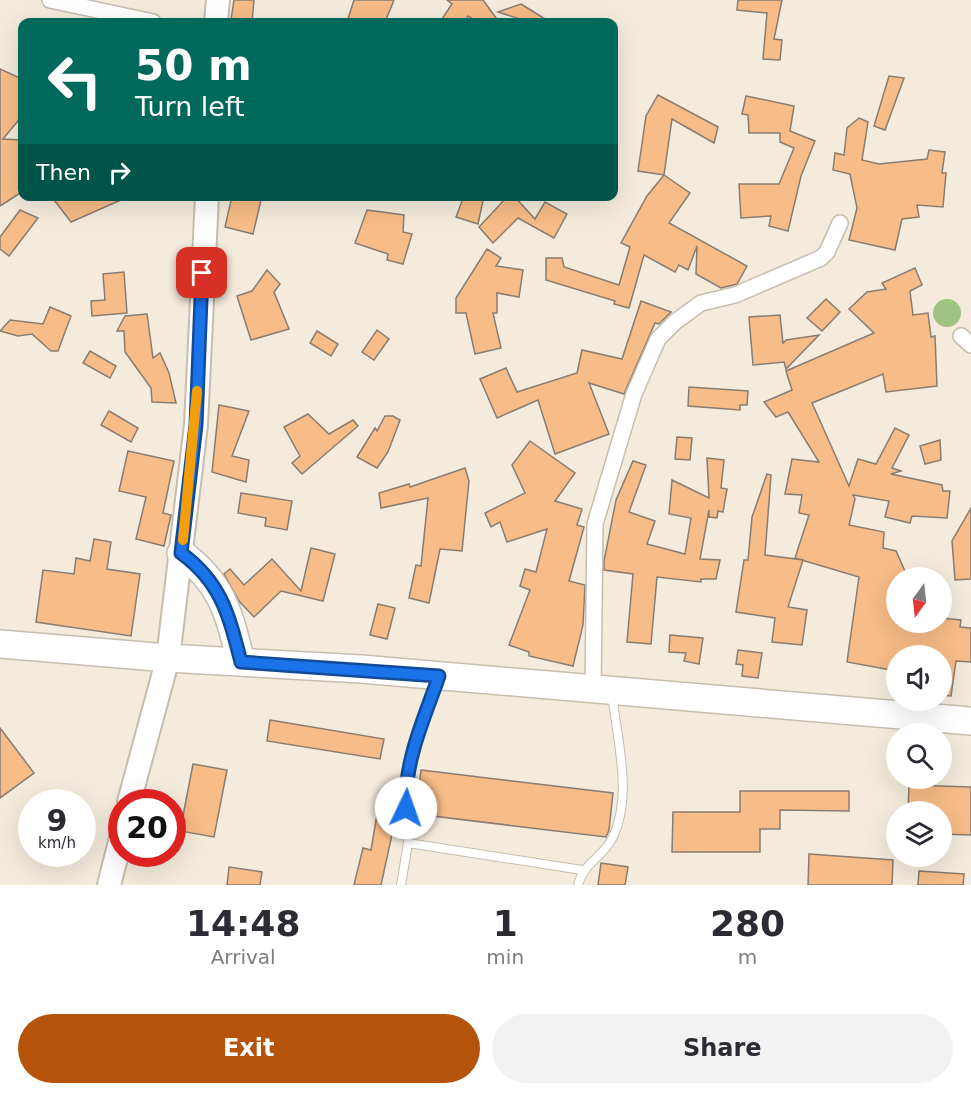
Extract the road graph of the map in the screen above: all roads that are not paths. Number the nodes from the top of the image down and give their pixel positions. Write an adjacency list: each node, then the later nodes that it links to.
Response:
1 (51, 0): 3 (street)
2 (218, 0): 4 (main road)
3 (134, 18)
4 (216, 18)
5 (207, 201): 7 (main road)
6 (840, 223): 12 (street)
7 (181, 553): 9 (main road); 10 (highway)
8 (0, 644): 9 (highway)
9 (168, 658): 10 (highway); 14 (main road)
10 (241, 662): 11 (highway)
11 (439, 676): 12 (highway); 15 (lane)
12 (602, 689): 13 (highway); 17 (lane)
13 (971, 721)
14 (133, 789)
15 (408, 843): 17 (lane); 19 (lane)
16 (114, 867): 18 (main road)
17 (582, 870): 20 (lane)
18 (109, 885)
19 (401, 885)
20 (578, 885)

